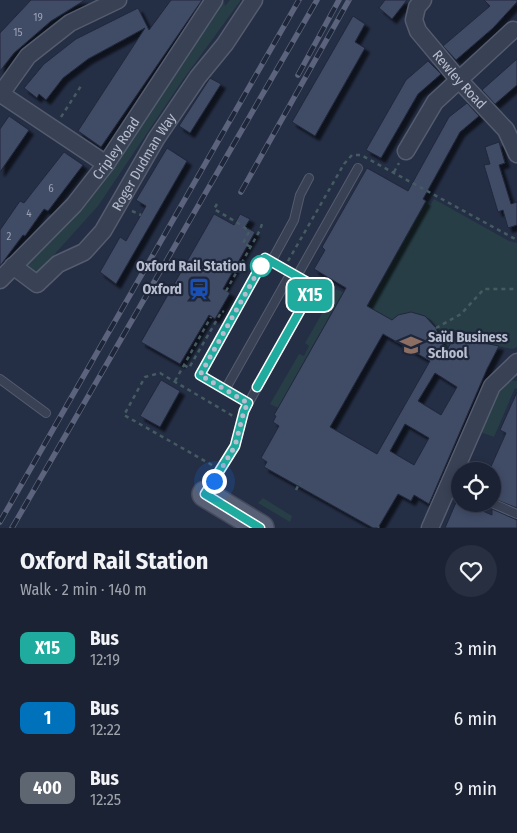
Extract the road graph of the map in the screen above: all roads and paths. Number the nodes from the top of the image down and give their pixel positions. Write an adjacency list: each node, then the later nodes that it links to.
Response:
1 (118, 0): 8 (street)
2 (214, 0): 12 (street, Cripley Road)
3 (254, 0): 23 (street, Roger Dudman Way)
4 (423, 0): 6 (street, Rewley Road)
5 (514, 30): 6 (street)
6 (459, 80): 10 (street); 11 (street, Rewley Road)
7 (81, 86): 9 (path)
8 (0, 95): 9 (street)
9 (54, 129): 12 (street)
10 (406, 152)
11 (517, 154)
12 (106, 164): 23 (street, Cripley Road)
13 (358, 168): 24 (lane)
14 (394, 172): 20 (path)
15 (309, 178): 22 (lane)
16 (217, 204): 21 (path)
17 (126, 208): 18 (path)
18 (140, 215)
19 (262, 224): 21 (path)
20 (517, 240)
21 (251, 247): 27 (path)
22 (271, 262): 24 (lane); 35 (lane)
23 (13, 266): 25 (street, Cripley Road)
24 (294, 274): 35 (lane); 36 (lane)
25 (0, 280)
26 (517, 289): 30 (path)
27 (226, 291)
28 (226, 314): 32 (path)
29 (211, 317): 32 (path)
30 (436, 328)
31 (516, 364): 46 (street)
32 (184, 365): 34 (path)
33 (0, 379): 37 (lane)
34 (175, 381): 38 (path); 39 (path)
35 (225, 390): 36 (lane)
36 (248, 403): 38 (lane)
37 (46, 413)
38 (240, 431): 42 (lane)
39 (212, 464)
40 (300, 482): 41 (path)
41 (296, 490)
42 (205, 494): 45 (main road)
43 (501, 507): 44 (lane)
44 (517, 514)
45 (260, 528)
46 (430, 528)

